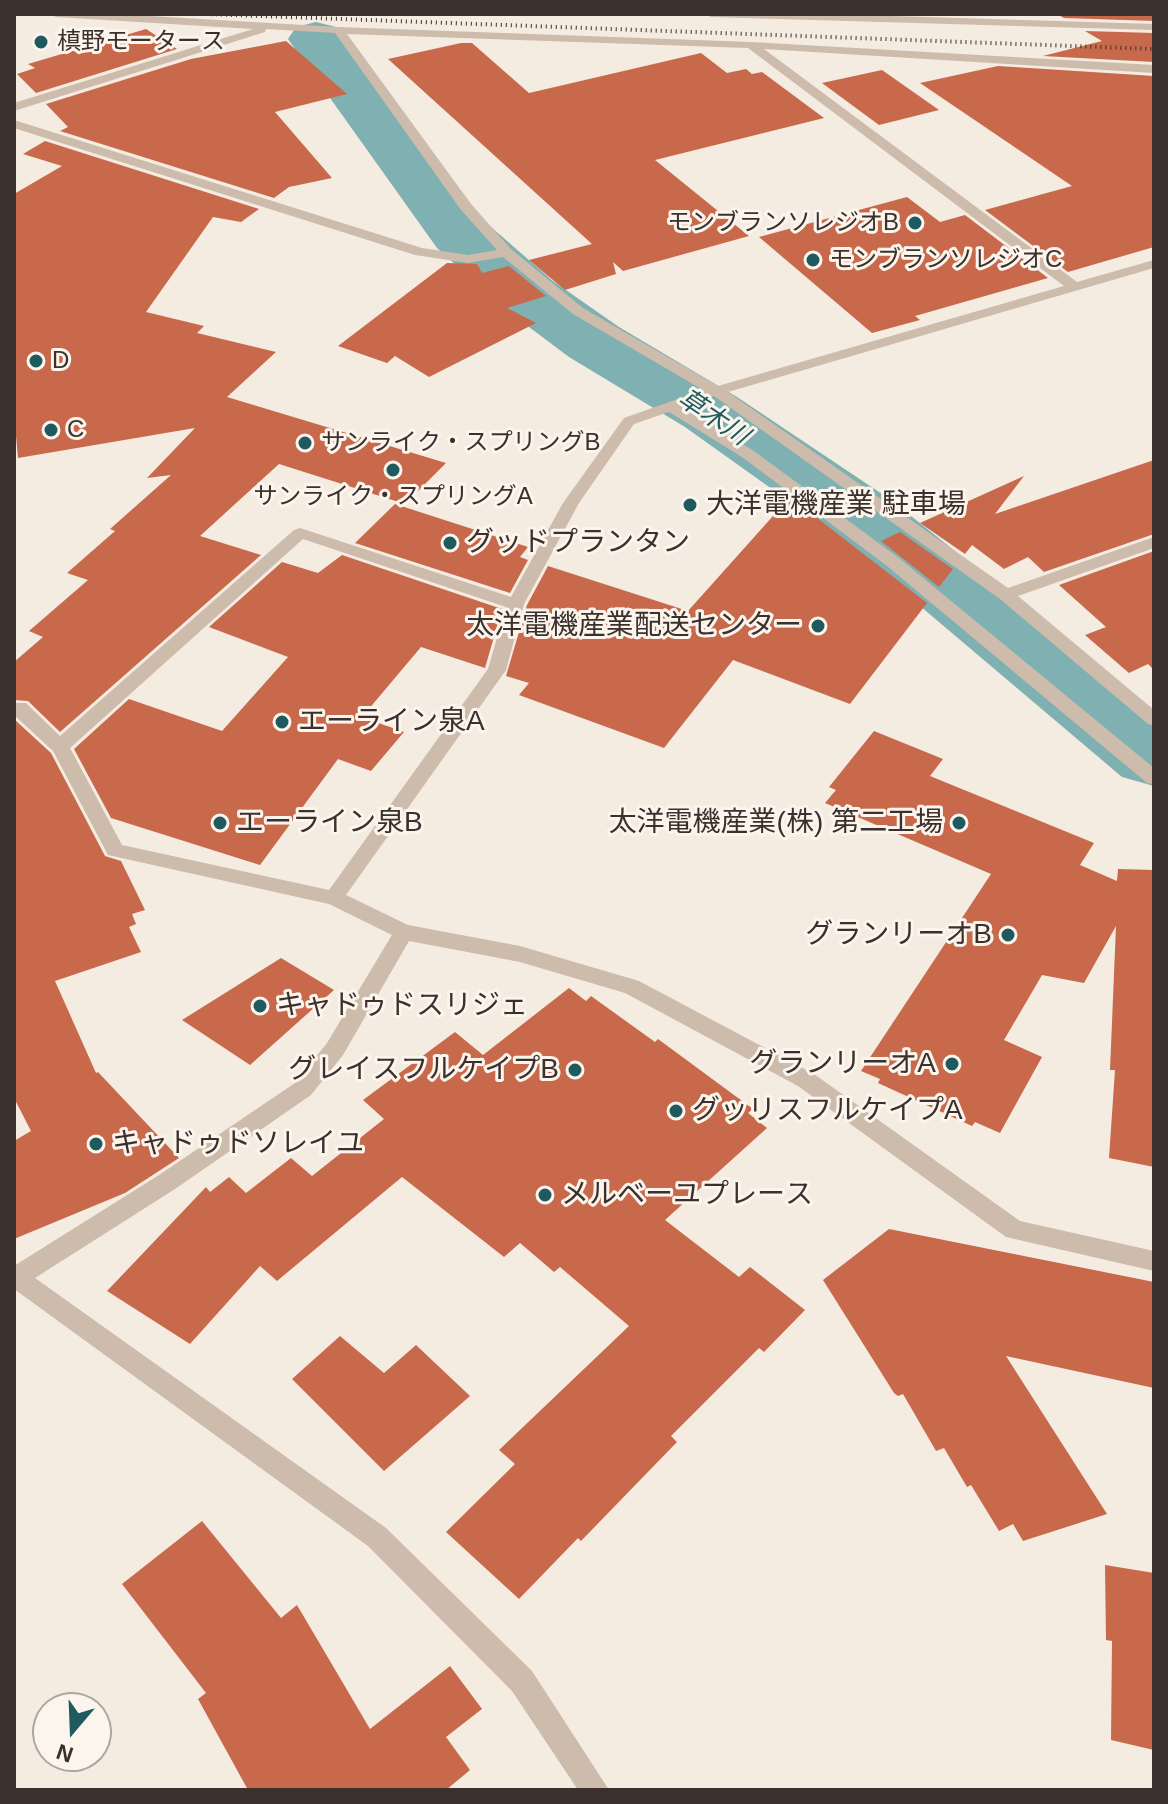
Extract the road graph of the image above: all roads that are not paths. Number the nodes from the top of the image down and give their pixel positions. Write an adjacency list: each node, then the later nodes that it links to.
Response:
1 (56, 14): 3 (street)
2 (711, 14): 4 (street)
3 (272, 20): 5 (street); 8 (street)
4 (1154, 27)
5 (338, 30): 6 (street); 10 (street)
6 (751, 45): 7 (street); 12 (street)
7 (1154, 69)
8 (14, 107)
9 (14, 124): 10 (street)
10 (502, 253): 13 (street)
11 (1154, 264): 12 (street)
12 (1076, 288): 13 (street)
13 (709, 393): 14 (street); 16 (street)
14 (674, 404): 17 (street); 21 (street)
15 (1154, 542): 16 (street)
16 (1006, 595): 19 (street)
17 (515, 604): 20 (street); 22 (street)
18 (14, 709): 20 (street)
19 (1154, 720)
20 (60, 747): 22 (street)
21 (1154, 778)
22 (334, 898): 23 (street)
23 (404, 932): 24 (street); 25 (street)
24 (1154, 1261)
25 (16, 1279): 26 (street)
26 (595, 1790)

